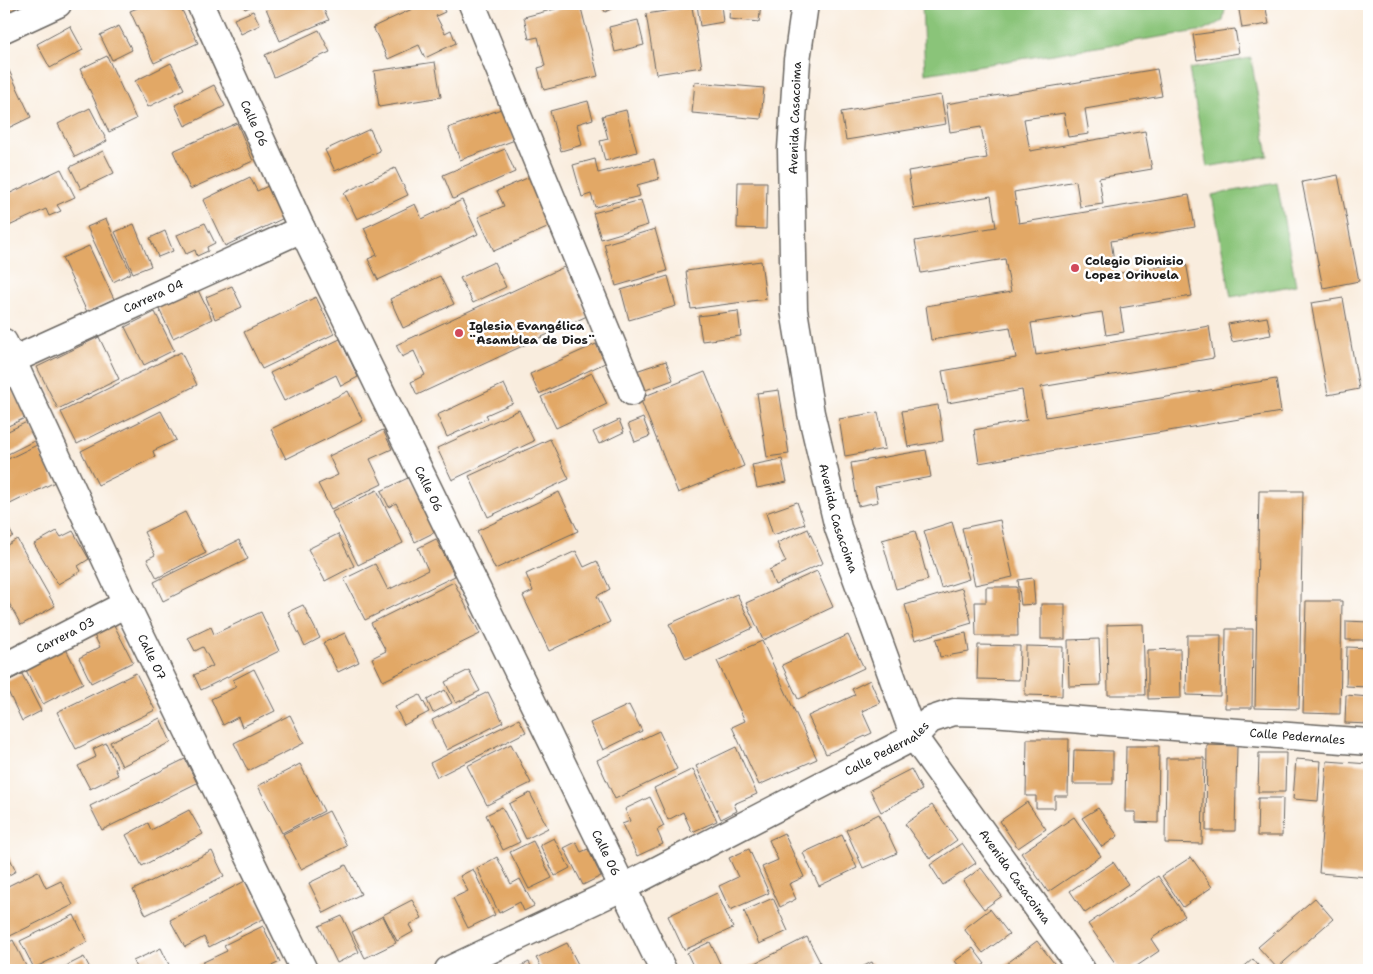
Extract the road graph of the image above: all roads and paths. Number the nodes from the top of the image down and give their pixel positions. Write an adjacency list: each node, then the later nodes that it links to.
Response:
1 (58, 4): 5 (street)
2 (200, 4): 6 (street, Calle 06)
3 (472, 4): 8 (street)
4 (805, 4): 11 (street, Avenida Casacoima)
5 (4, 29)
6 (302, 229): 7 (street, Carrera 04); 13 (street, Calle 06)
7 (7, 356): 9 (street, Calle 07)
8 (632, 392)
9 (126, 604): 10 (street, Carrera 03); 14 (street, Calle 07)
10 (4, 667)
11 (914, 737): 12 (street, Calle Pedernales); 13 (street, Calle Pedernales); 17 (street, Avenida Casacoima)
12 (1369, 742)
13 (624, 887): 15 (street, Calle Pedernales); 16 (street, Calle 06)
14 (304, 970)
15 (448, 970)
16 (663, 970)
17 (1082, 970)

